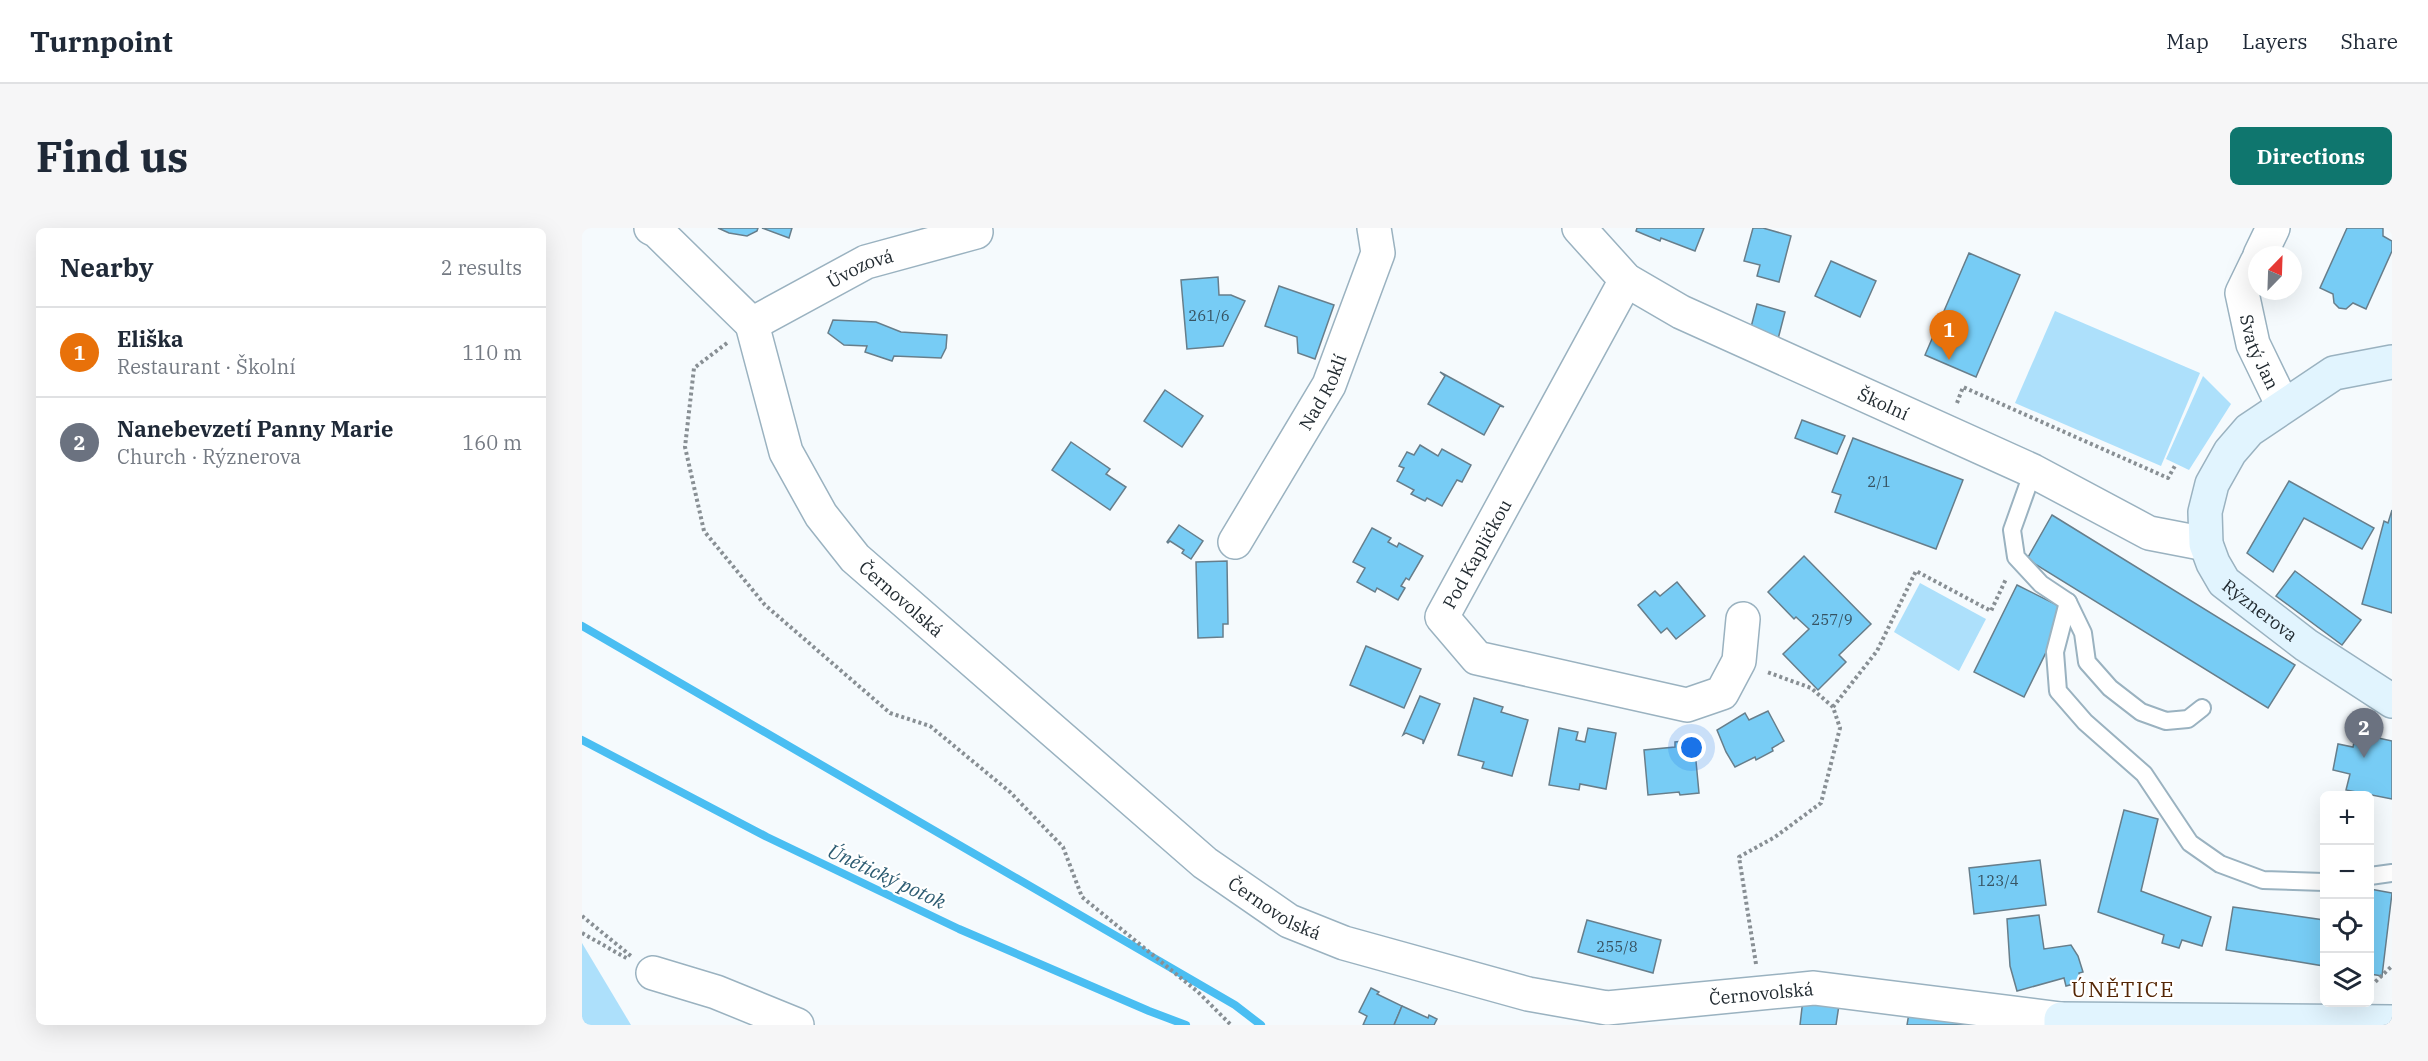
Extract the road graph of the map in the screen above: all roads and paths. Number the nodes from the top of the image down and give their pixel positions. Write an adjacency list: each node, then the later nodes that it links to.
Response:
1 (651, 228): 9 (street)
2 (1374, 228): 15 (street, Nad Roklí)
3 (1579, 228): 7 (street, Školní)
4 (2273, 228): 6 (street)
5 (976, 232): 9 (street, Úvozová)
6 (2264, 246)
7 (1626, 280): 12 (street, Školní); 20 (street, Pod Kapličkou)
8 (2248, 281): 11 (street, Svatý Jan)
9 (752, 324): 32 (street, Černovolská); 36 (path)
10 (2392, 362): 11 (street, Rýznerova)
11 (2283, 406): 16 (street, Rýznerova)
12 (1945, 431): 13 (path); 14 (street, Školní)
13 (2176, 464)
14 (2032, 471): 16 (street, Školní); 17 (lane)
15 (1235, 542)
16 (2206, 544): 21 (street, Rýznerova)
17 (2016, 557): 18 (lane); 22 (path)
18 (2068, 602): 23 (lane); 26 (lane)
19 (1743, 620): 20 (street, Pod Kapličkou)
20 (1739, 661): 22 (path)
21 (2392, 701)
22 (1833, 707): 32 (path)
23 (2202, 708)
24 (2392, 873): 25 (lane)
25 (2374, 875)
26 (2320, 882)
27 (582, 916): 30 (path)
28 (582, 933): 30 (path)
29 (2392, 966): 31 (path)
30 (653, 973): 35 (street)
31 (2374, 983)
32 (1752, 994): 33 (street, Černovolská)
33 (2061, 1022): 34 (street)
34 (2392, 1022)
35 (796, 1025)
36 (1231, 1025)

